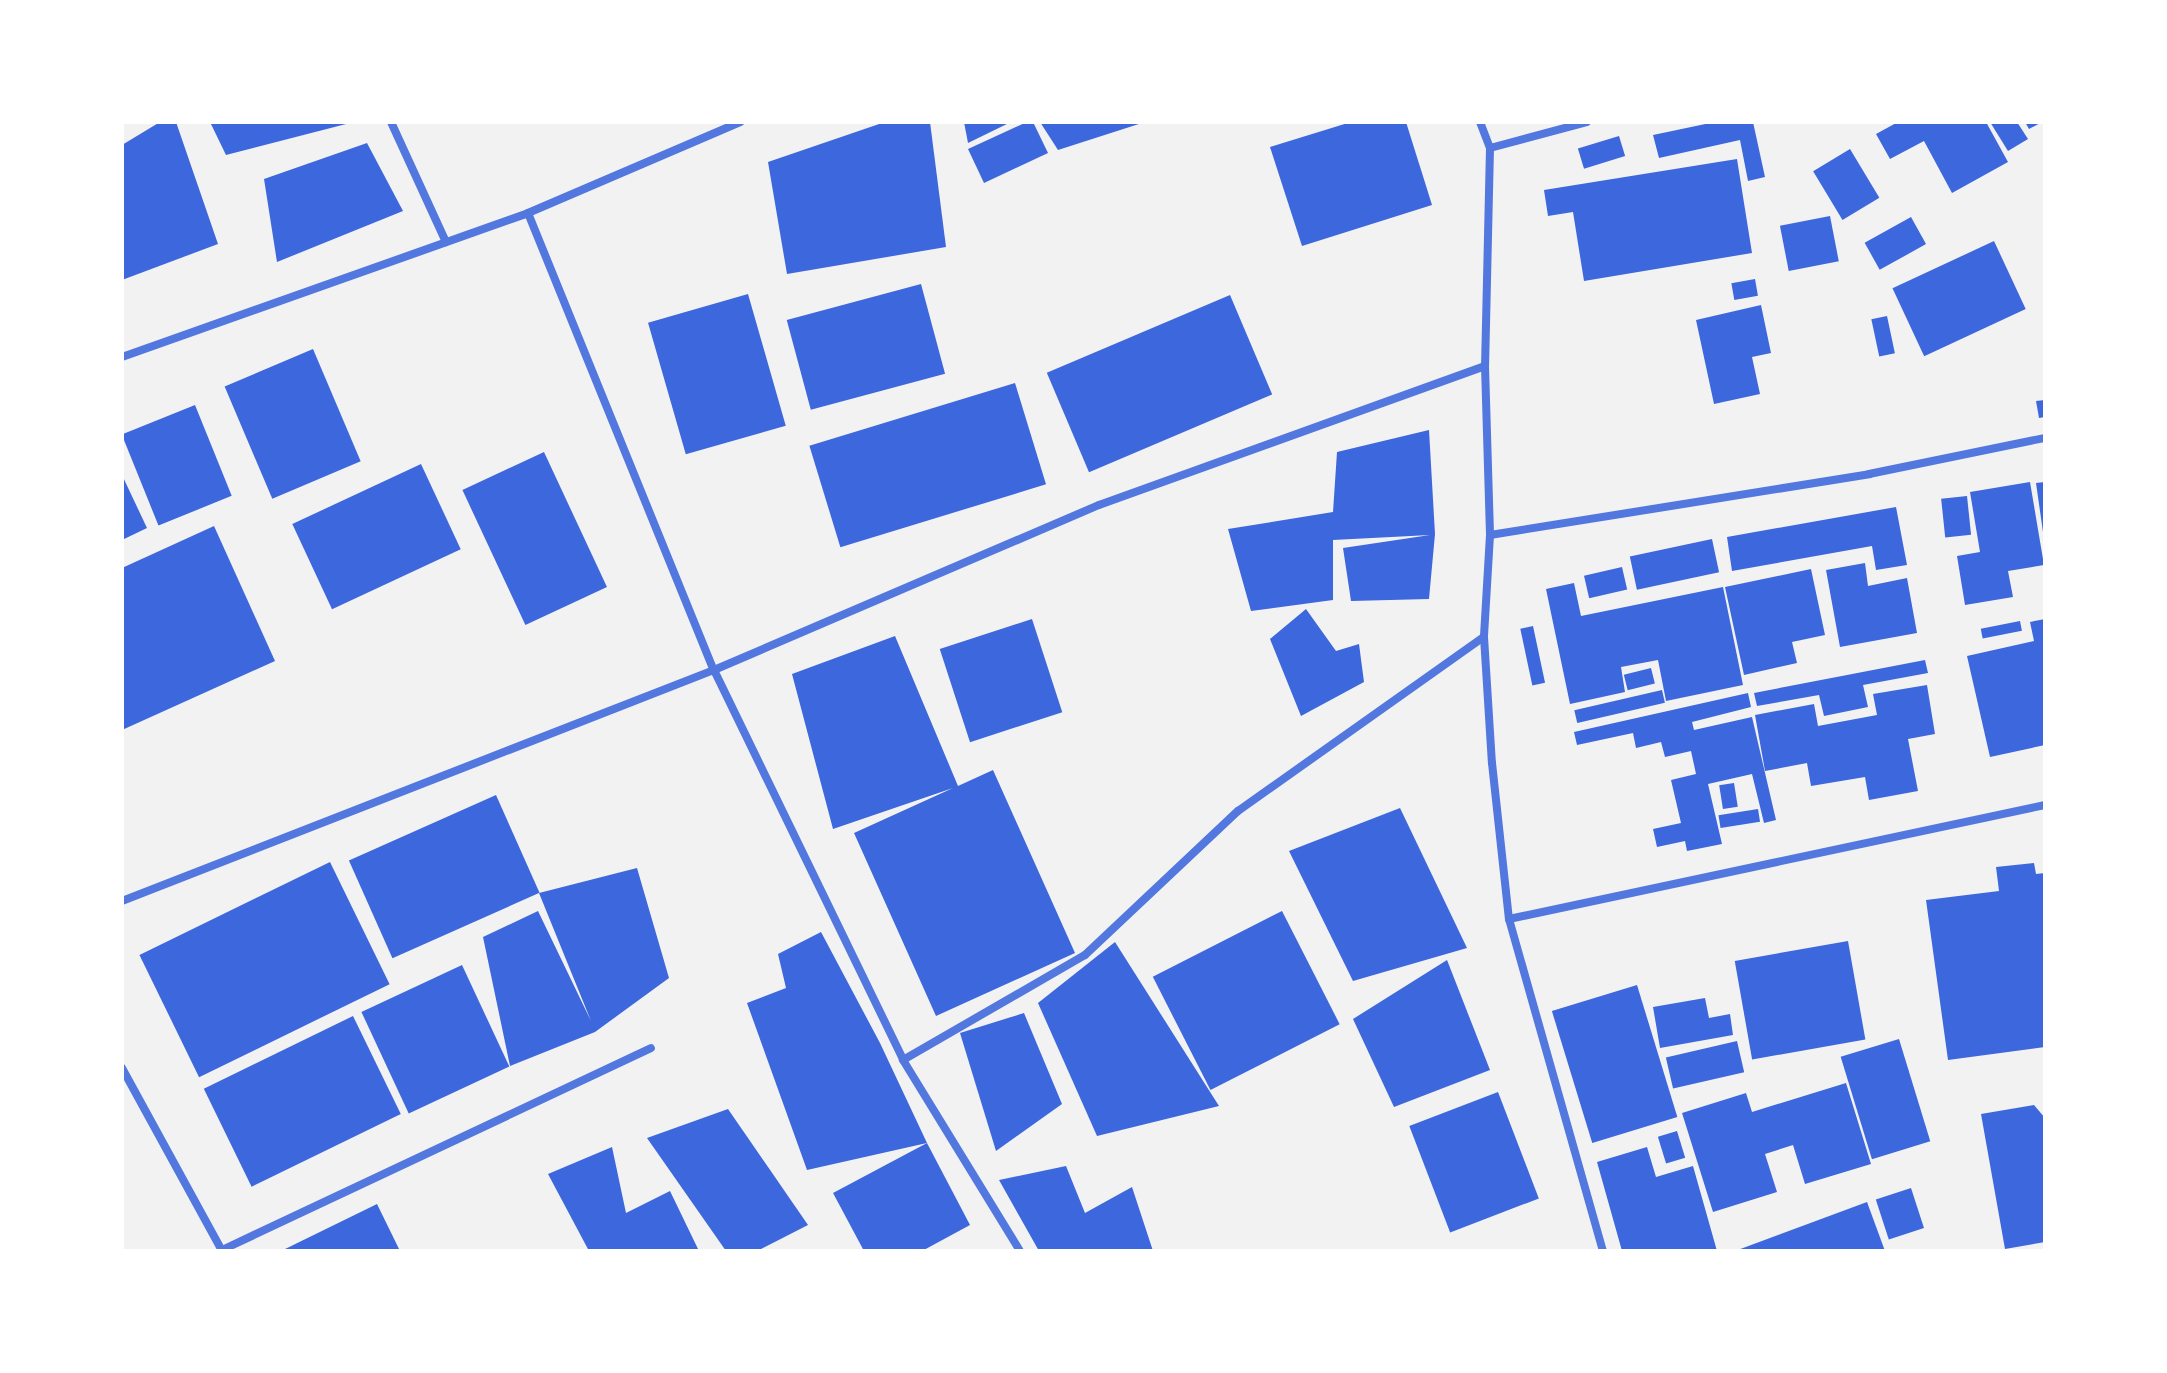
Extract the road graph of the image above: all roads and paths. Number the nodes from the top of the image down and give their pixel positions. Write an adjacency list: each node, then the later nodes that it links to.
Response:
1 (391, 122): 7 (street)
2 (740, 122): 6 (street)
3 (1480, 122): 5 (street)
4 (1587, 122): 5 (street)
5 (1490, 148): 9 (street)
6 (528, 213): 7 (street); 13 (street)
7 (446, 242): 8 (street)
8 (122, 357)
9 (1485, 366): 11 (street); 13 (street)
10 (2045, 438): 11 (street)
11 (1490, 535): 12 (street)
12 (1484, 637): 16 (street); 18 (street)
13 (714, 670): 15 (street); 18 (street)
14 (2045, 805): 16 (street)
15 (122, 901)
16 (1509, 919): 22 (street)
17 (651, 1048): 20 (street)
18 (903, 1060): 21 (street)
19 (122, 1068): 20 (street)
20 (222, 1250)
21 (1020, 1251)
22 (1603, 1251)

